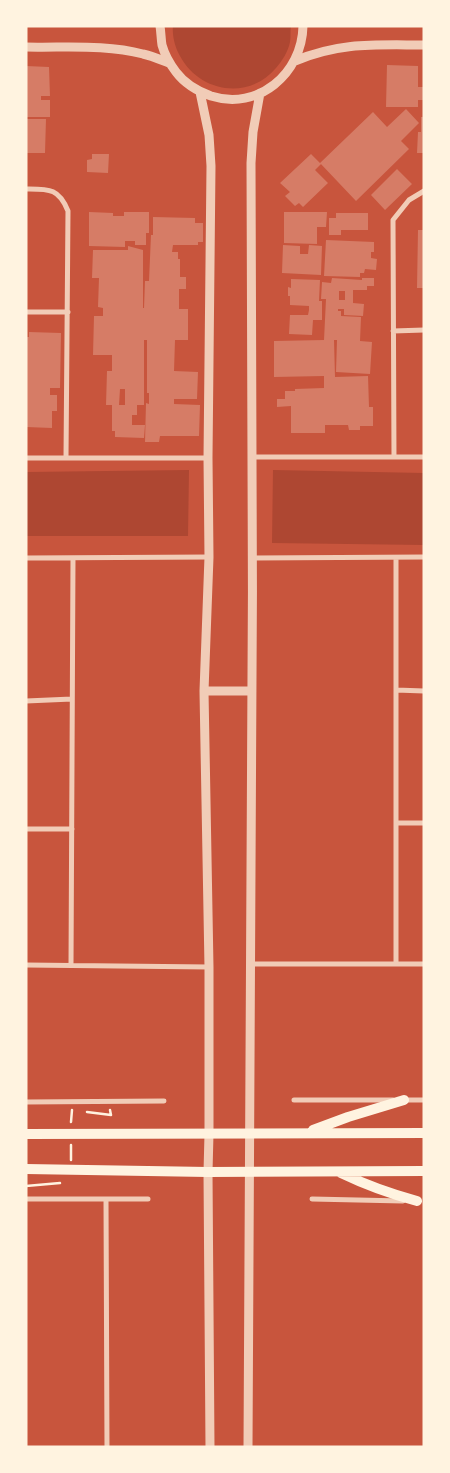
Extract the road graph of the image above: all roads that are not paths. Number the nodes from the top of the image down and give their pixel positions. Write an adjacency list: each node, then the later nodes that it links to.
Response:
1 (160, 26): 6 (street)
2 (303, 26): 5 (street)
3 (424, 45): 5 (street)
4 (26, 48): 6 (street)
5 (295, 61): 8 (street)
6 (169, 63): 7 (street)
7 (200, 92): 8 (street); 20 (street)
8 (260, 94): 15 (street)
9 (26, 189): 12 (street)
10 (424, 191): 14 (street)
11 (26, 312): 12 (street)
12 (68, 312): 19 (street)
13 (424, 330): 14 (street)
14 (393, 331): 16 (street)
15 (253, 457): 16 (street); 24 (street)
16 (394, 457): 17 (street)
17 (424, 457)
18 (26, 458): 19 (street)
19 (66, 458): 20 (street)
20 (208, 458): 21 (street)
21 (209, 557): 23 (street); 28 (street)
22 (26, 558): 23 (street)
23 (72, 558): 31 (street)
24 (252, 558): 25 (street); 29 (street)
25 (396, 558): 26 (street); 27 (street)
26 (424, 558)
27 (396, 690): 30 (street); 33 (street)
28 (204, 691): 29 (street); 42 (street)
29 (252, 691): 37 (street)
30 (424, 691)
31 (72, 699): 32 (street); 36 (street)
32 (26, 700)
33 (396, 823): 34 (street); 38 (street)
34 (424, 823)
35 (26, 828): 36 (street)
36 (72, 829): 41 (street)
37 (251, 964): 38 (street); 52 (street)
38 (396, 964): 39 (street)
39 (424, 964)
40 (26, 965): 41 (street)
41 (71, 966): 42 (street)
42 (209, 967): 51 (street)
43 (294, 1100): 44 (street)
44 (404, 1100): 45 (street); 48 (main road)
45 (424, 1100)
46 (164, 1101): 47 (street)
47 (26, 1102)
48 (305, 1133): 49 (main road); 52 (main road)
49 (424, 1133)
50 (26, 1134): 51 (main road)
51 (209, 1134): 52 (main road); 56 (street)
52 (250, 1134): 54 (street)
53 (26, 1169): 56 (main road)
54 (250, 1171): 56 (main road); 57 (main road); 65 (street)
55 (424, 1171): 57 (main road)
56 (208, 1172): 64 (street)
57 (338, 1172): 62 (main road)
58 (148, 1198): 60 (street)
59 (26, 1199): 60 (street)
60 (106, 1199): 63 (street)
61 (312, 1199): 62 (street)
62 (420, 1201)
63 (107, 1447)
64 (210, 1447)
65 (248, 1447)

